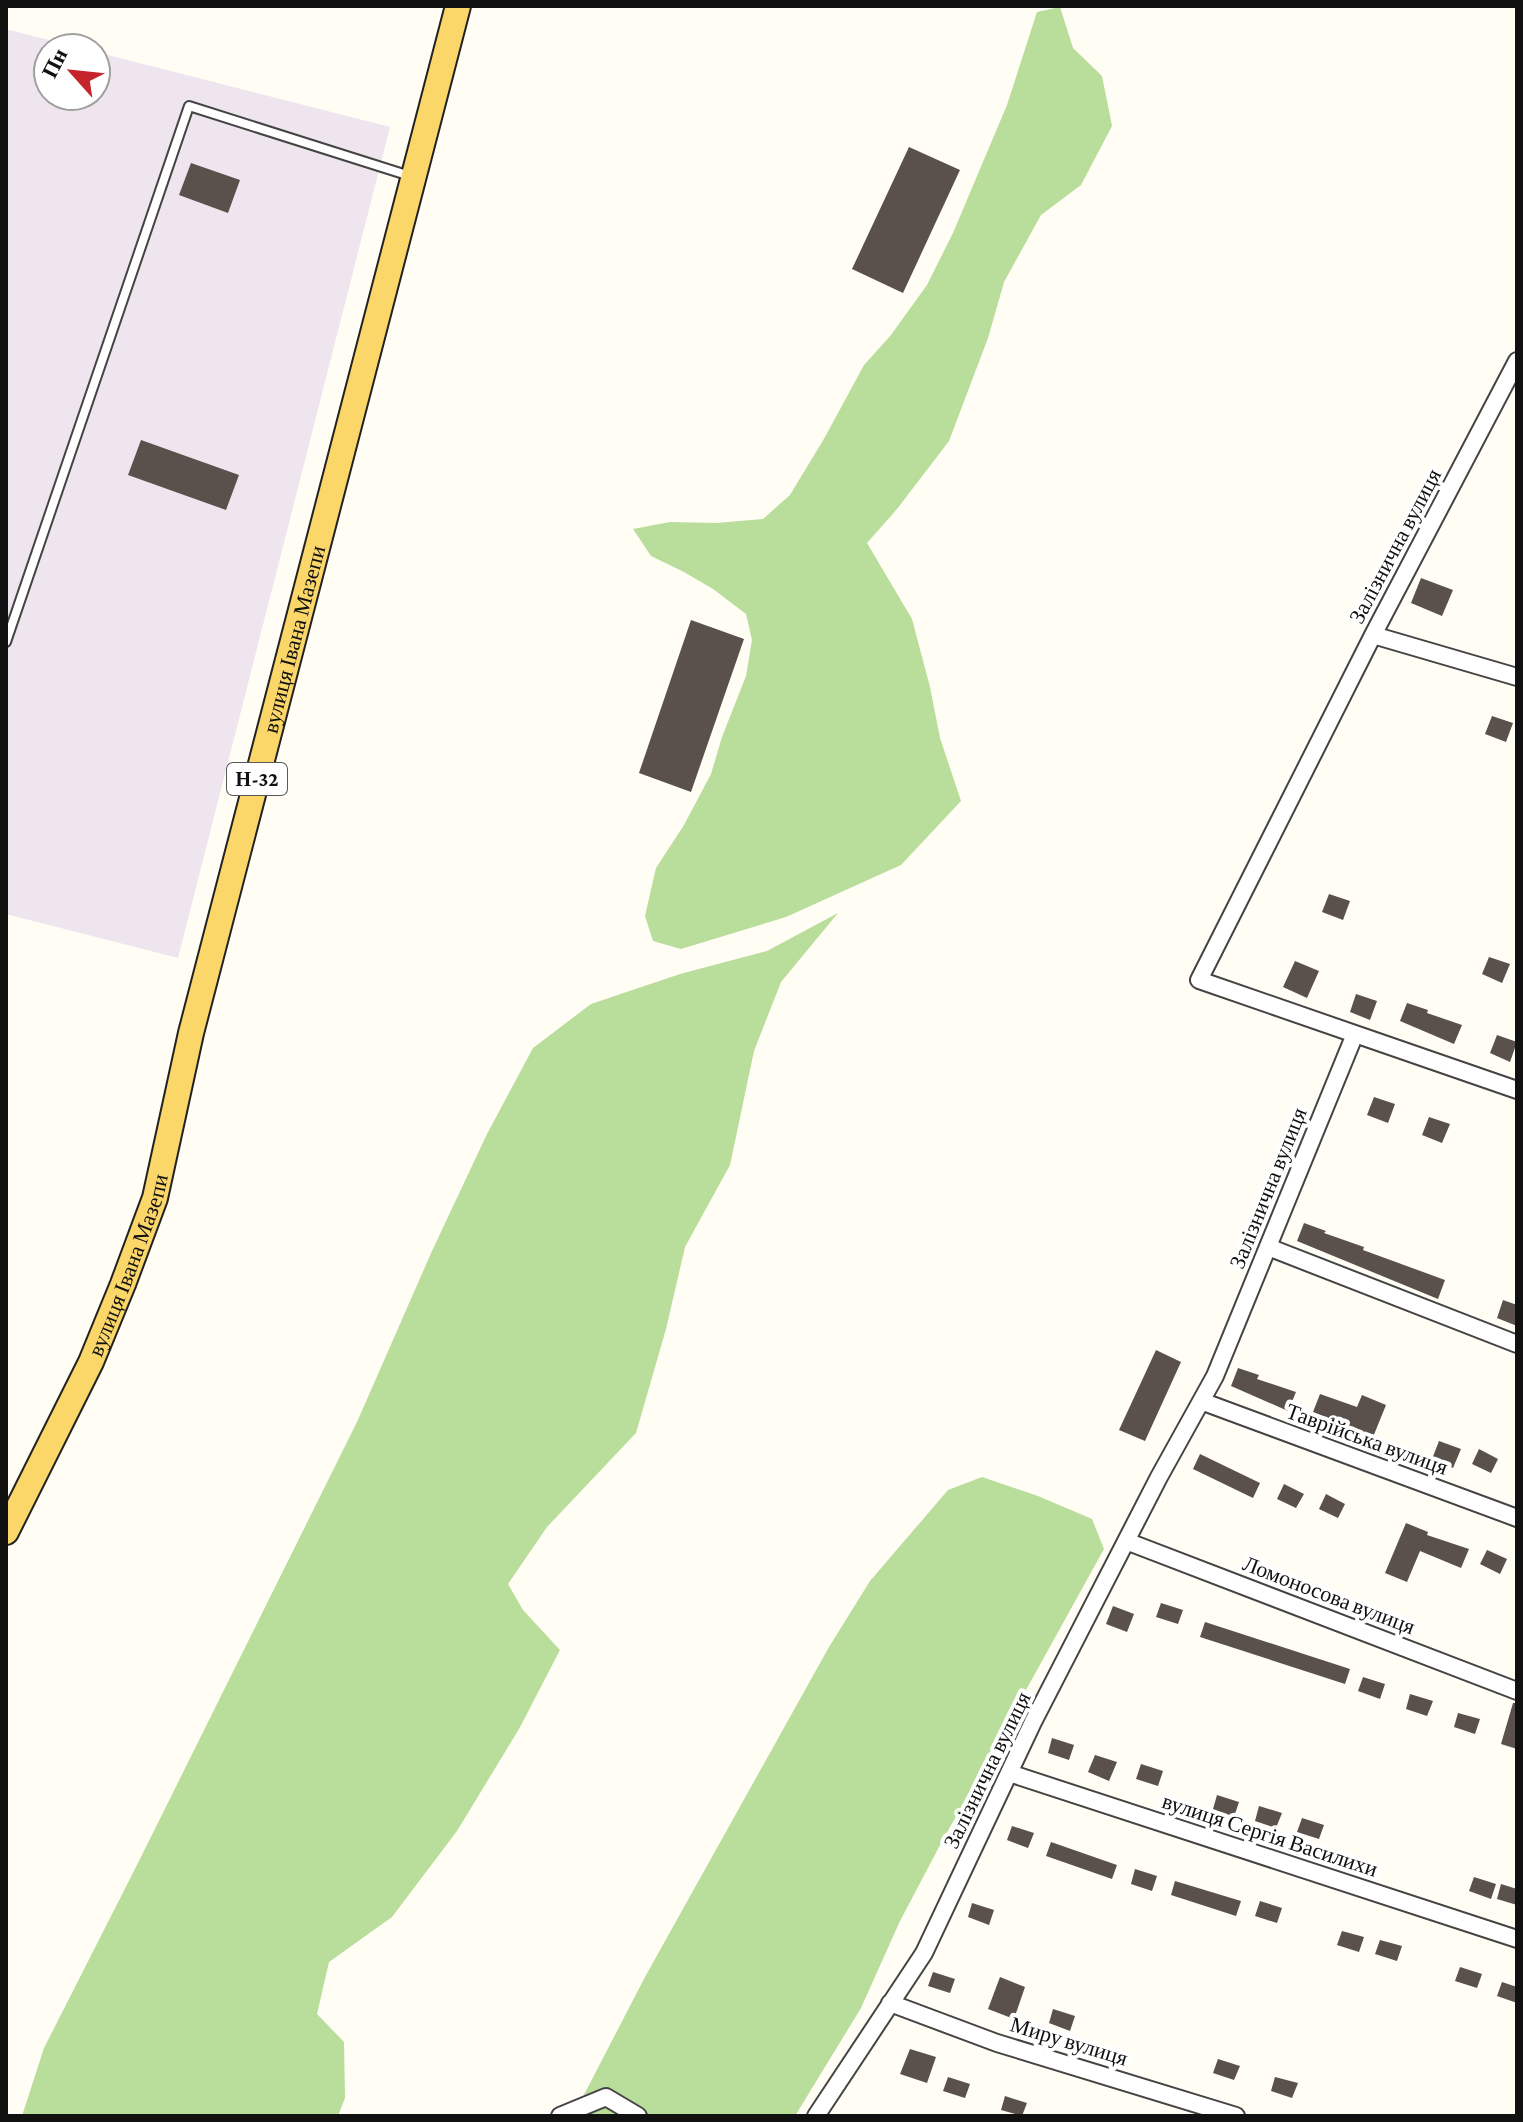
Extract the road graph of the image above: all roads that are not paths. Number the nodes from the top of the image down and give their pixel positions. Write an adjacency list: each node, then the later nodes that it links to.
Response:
1 (458, 6): 2 (main road, вулиця Івана Мазепи / Н-32)
2 (414, 178): 5 (lane); 13 (main road, вулиця Івана Мазепи / Н-32)
3 (1517, 361): 4 (street, Залізнична вулиця)
4 (1373, 635): 6 (street); 7 (street, Залізнична вулиця)
5 (6, 642)
6 (1517, 677)
7 (1355, 1034): 8 (street); 9 (street, Залізнична вулиця)
8 (1517, 1090)
9 (1268, 1247): 10 (street); 11 (street, Залізнична вулиця)
10 (1517, 1344)
11 (1201, 1401): 12 (street, Таврійська вулиця); 14 (street, Залізнична вулиця)
12 (1517, 1518)
13 (6, 1532)
14 (1126, 1541): 15 (street, Ломоносова вулиця); 16 (street, Залізнична вулиця)
15 (1517, 1691)
16 (1009, 1773): 17 (street, вулиця Сергія Василихи); 18 (street, Залізнична вулиця)
17 (1517, 1939)
18 (890, 2003): 21 (street, Залізнична вулиця); 22 (street, Миру вулиця)
19 (560, 2116): 20 (street)
20 (638, 2116)
21 (816, 2116)
22 (1236, 2116)

